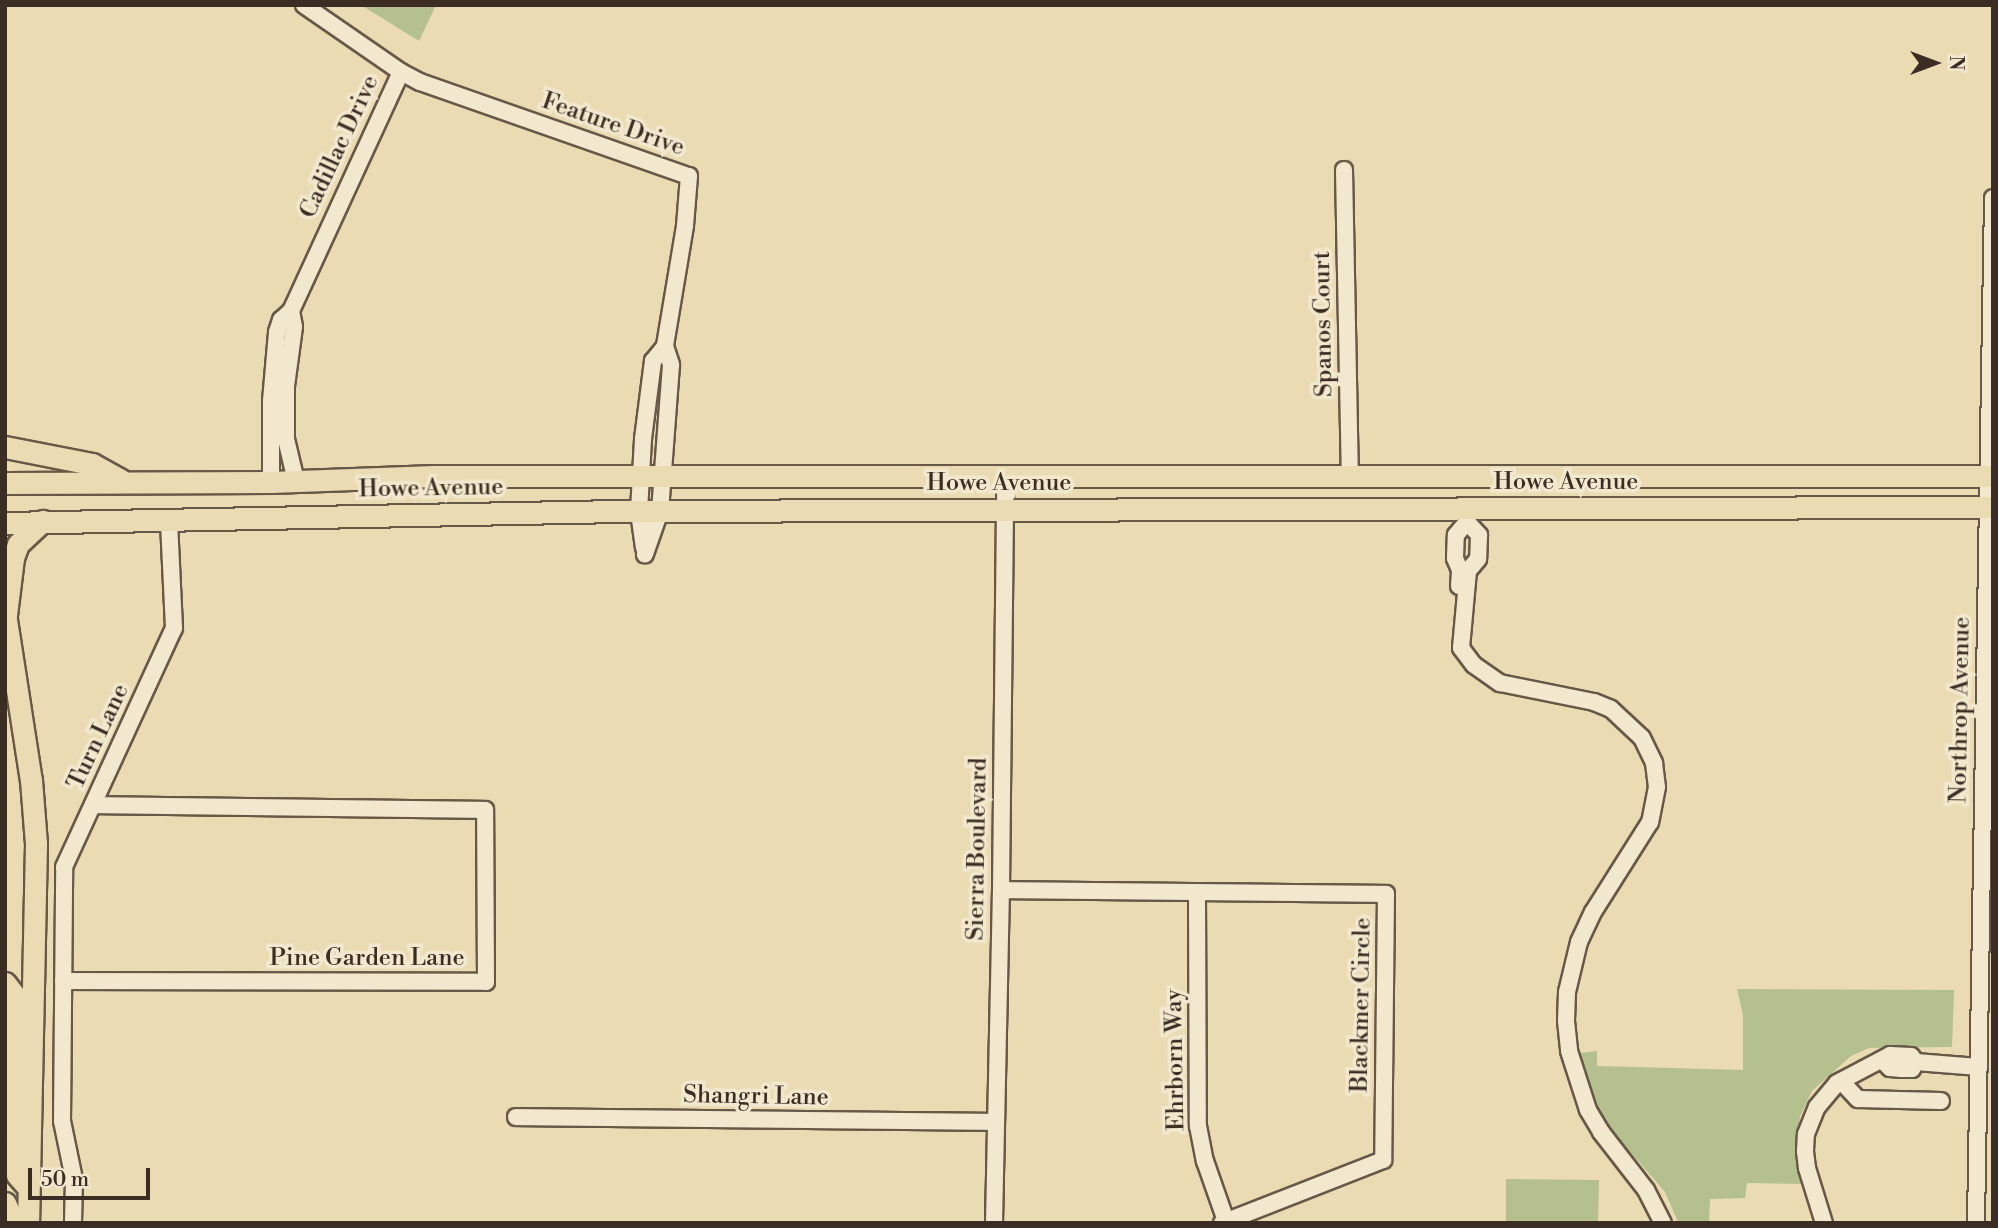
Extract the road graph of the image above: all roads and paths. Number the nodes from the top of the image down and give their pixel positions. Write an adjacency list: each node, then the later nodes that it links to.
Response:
1 (304, 5): 2 (street, Cadillac Drive)
2 (401, 72): 5 (street, Cadillac Drive); 8 (street, Feature Drive)
3 (1345, 170): 10 (street, Spanos Court)
4 (1993, 198): 9 (street, Northrop Avenue)
5 (291, 312): 13 (street, Cadillac Drive); 14 (street, Cadillac Drive)
6 (5, 447): 12 (main road)
7 (1005, 475): 8 (main road, Howe Avenue); 10 (main road, Howe Avenue); 17 (street, Sierra Boulevard)
8 (651, 476): 13 (main road, Howe Avenue); 19 (street, Feature Drive)
9 (1990, 476): 11 (main road, Howe Avenue); 16 (street, Northrop Avenue)
10 (1350, 477): 11 (main road, Howe Avenue); 18 (main road)
11 (1591, 477): 20 (main road)
12 (122, 481): 14 (main road, Howe Avenue); 15 (main road, Howe Avenue)
13 (296, 481): 14 (main road, Howe Avenue)
14 (271, 482)
15 (5, 483)
16 (1990, 507): 20 (main road, Howe Avenue); 31 (street, Northrop Avenue)
17 (1004, 509): 18 (main road, Howe Avenue); 19 (main road, Howe Avenue); 27 (street, Sierra Boulevard)
18 (1189, 510): 20 (main road, Howe Avenue)
19 (649, 511): 22 (main road, Howe Avenue)
20 (1467, 516): 24 (street); 24 (street)
21 (43, 521): 22 (main road, Howe Avenue); 23 (main road, Howe Avenue); 25 (main road)
22 (169, 521): 26 (street, Turn Lane)
23 (5, 523)
24 (1464, 570): 43 (street)
25 (5, 614): 36 (main road)
26 (93, 805): 29 (street, Turn Lane); 29 (street, Pine Garden Lane)
27 (1001, 890): 28 (street, Blackmer Circle); 35 (street, Sierra Boulevard)
28 (1197, 894): 38 (street, Ehrborn Way); 38 (street, Blackmer Circle)
29 (63, 977): 41 (street, Turn Lane)
30 (5, 983): 36 (main road)
31 (1979, 1067): 32 (street); 45 (street, Northrop Avenue)
32 (1841, 1081): 33 (street); 44 (street)
33 (1941, 1101)
34 (516, 1117): 35 (street, Shangri Lane)
35 (995, 1122): 42 (street, Sierra Boulevard)
36 (29, 1188): 40 (main road)
37 (5, 1203): 39 (main road)
38 (1224, 1222)
39 (14, 1223)
40 (28, 1223)
41 (73, 1223)
42 (994, 1223)
43 (1662, 1223)
44 (1824, 1223)
45 (1976, 1223)

